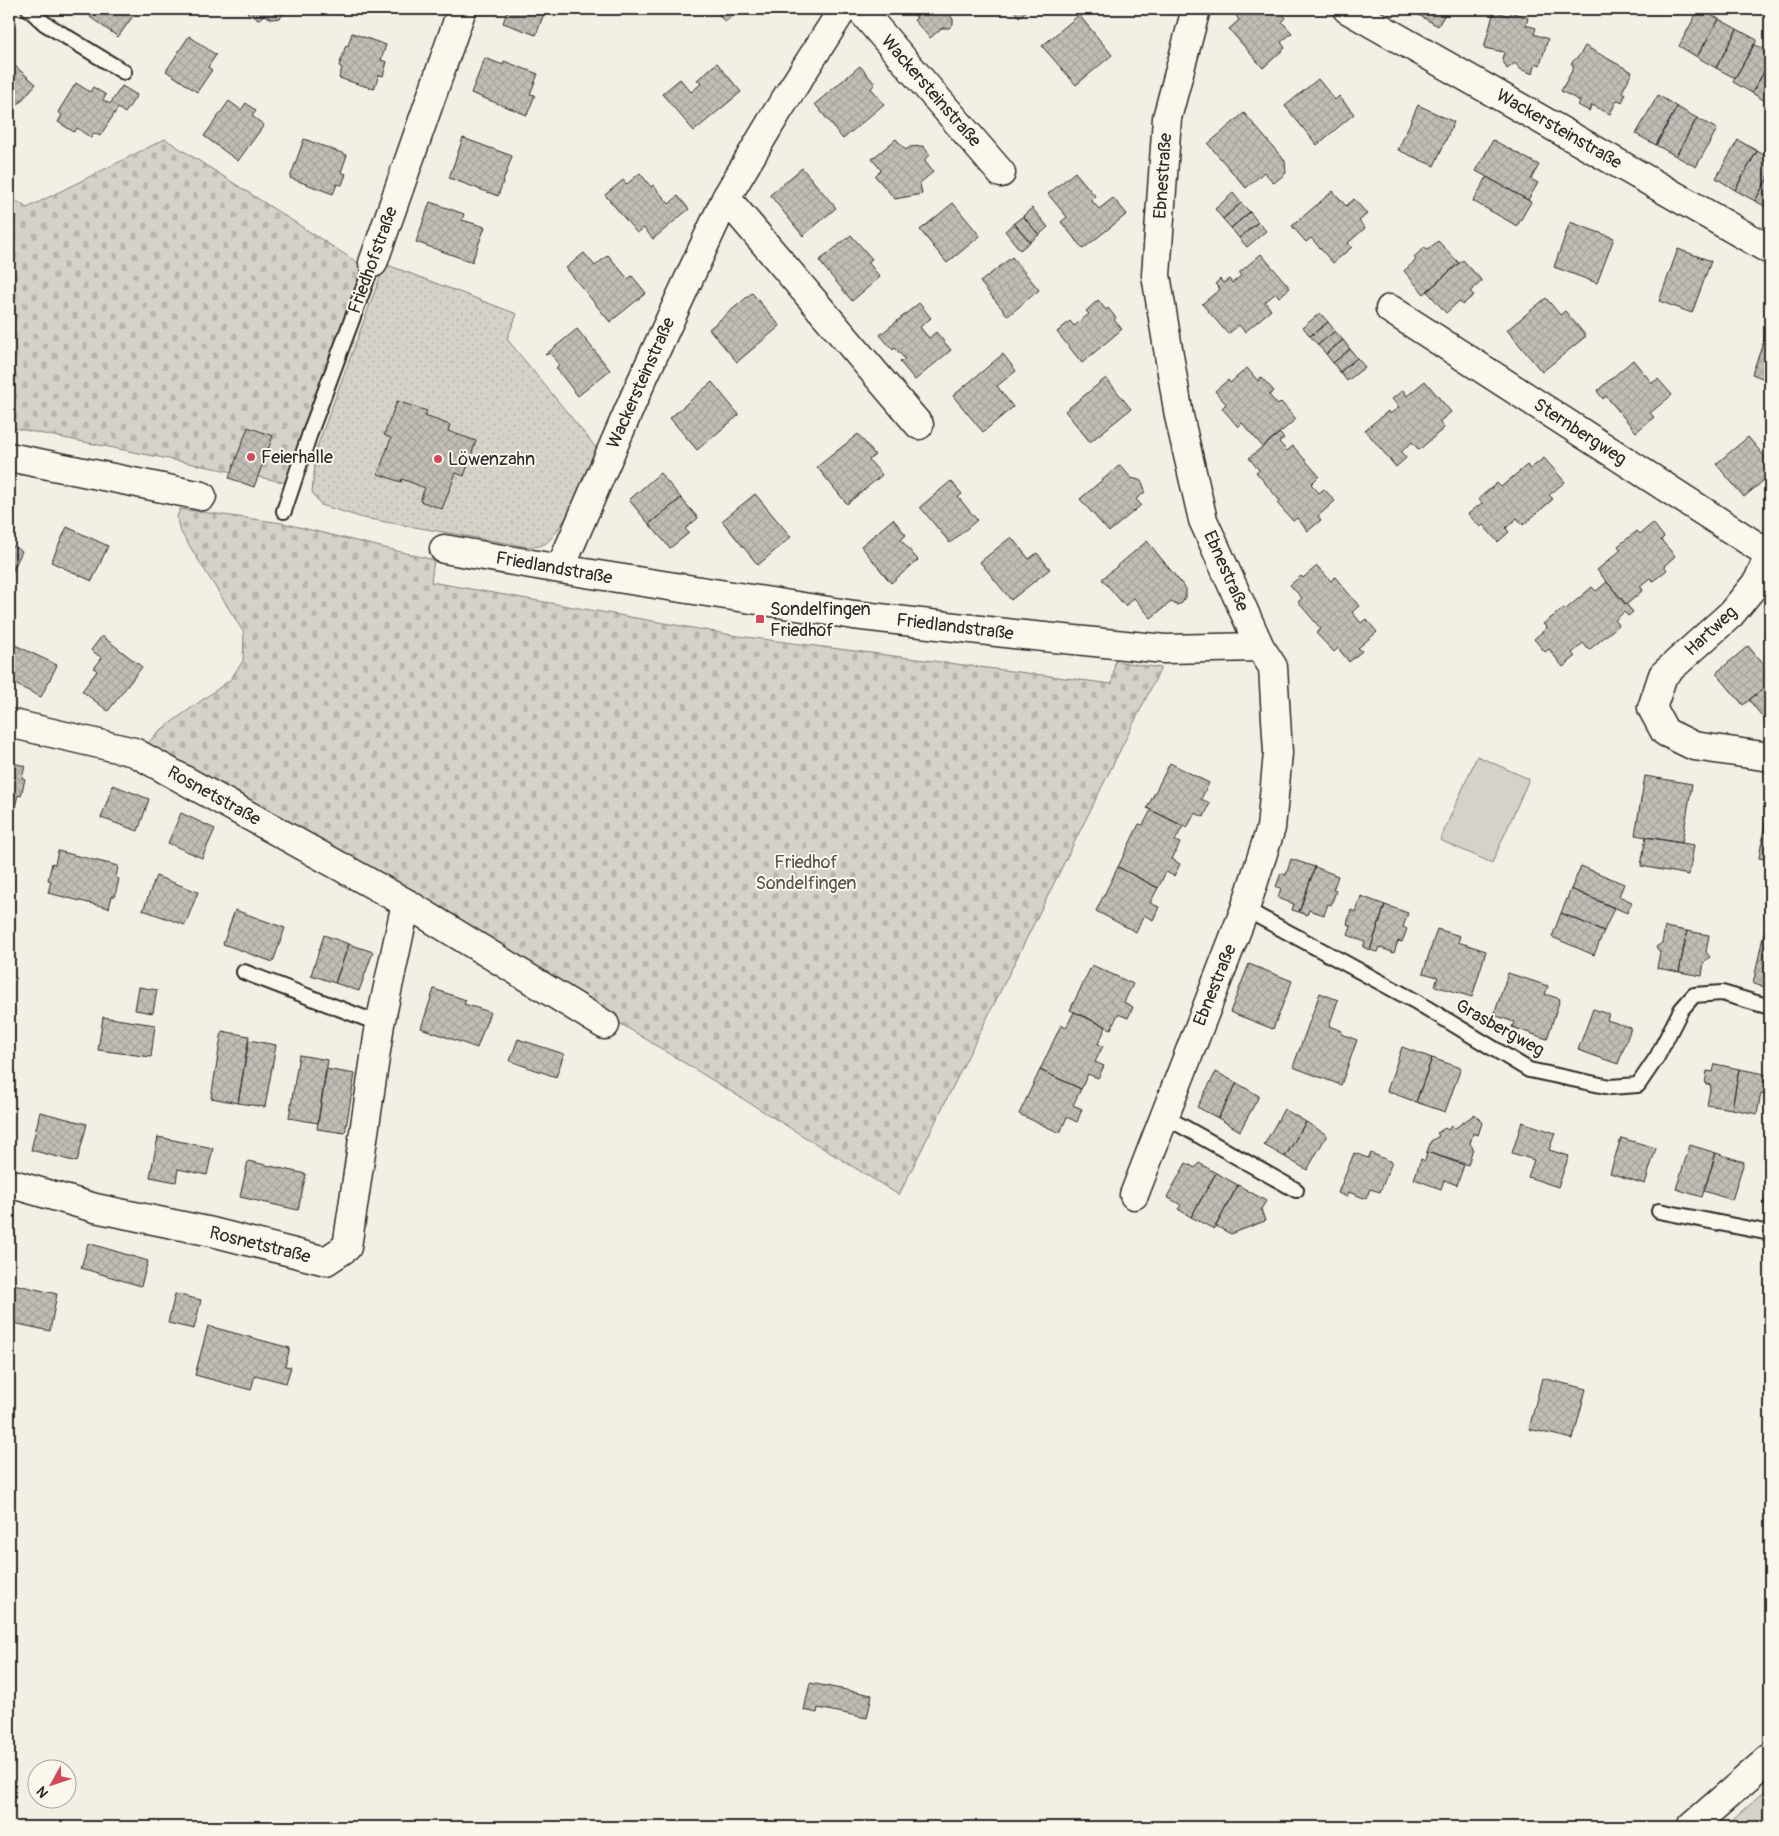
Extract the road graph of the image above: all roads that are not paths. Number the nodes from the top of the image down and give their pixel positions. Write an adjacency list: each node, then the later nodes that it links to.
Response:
1 (29, 9): 7 (lane)
2 (462, 9): 11 (street, Friedhofstraße)
3 (843, 9): 9 (street, Wackersteinstraße)
4 (860, 9): 8 (street, Wackersteinstraße)
5 (1196, 9): 20 (street, Ebnestraße)
6 (1347, 9): 10 (street, Wackersteinstraße)
7 (124, 72)
8 (1001, 174)
9 (726, 198): 13 (street); 19 (street, Wackersteinstraße)
10 (1770, 250)
11 (373, 263): 16 (lane, Friedhofstraße)
12 (1390, 309): 18 (street, Sternbergweg)
13 (919, 425)
14 (9, 457): 15 (street)
15 (202, 496)
16 (284, 511)
17 (444, 548): 19 (street, Friedlandstraße)
18 (1770, 554): 22 (street, Hartweg)
19 (560, 569): 20 (street, Friedlandstraße)
20 (1260, 647): 24 (street, Ebnestraße)
21 (9, 723): 23 (street, Rosnetstraße)
22 (1770, 758)
23 (406, 903): 27 (street, Rosnetstraße); 28 (street, Rosnetstraße)
24 (1245, 909): 26 (lane, Grasbergweg); 29 (street, Ebnestraße)
25 (244, 972): 27 (lane)
26 (1770, 1007)
27 (380, 1024): 30 (street, Rosnetstraße)
28 (605, 1025)
29 (1164, 1116): 31 (lane); 32 (street, Ebnestraße)
30 (9, 1183)
31 (1296, 1190)
32 (1134, 1195)
33 (1658, 1211): 34 (lane)
34 (1770, 1233)
35 (1770, 1758): 36 (street)
36 (1691, 1827)

